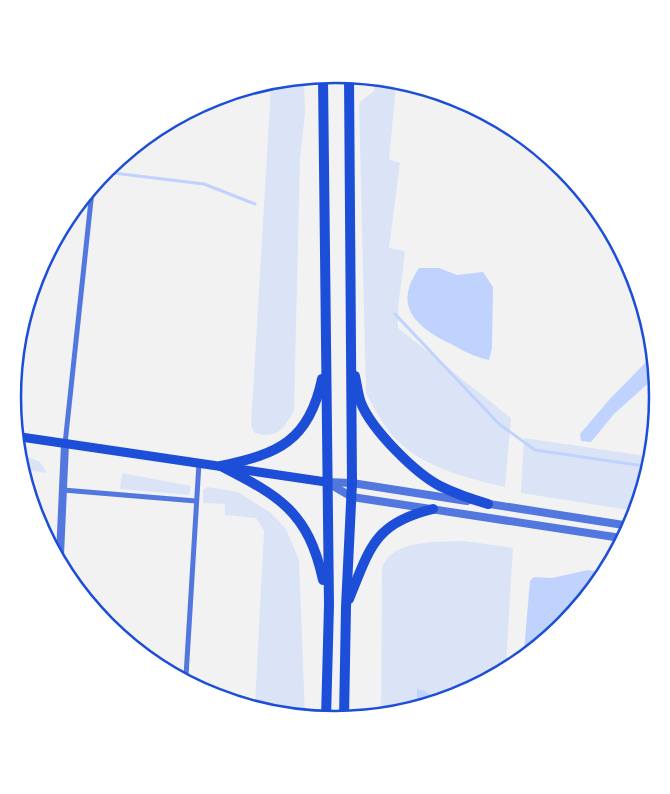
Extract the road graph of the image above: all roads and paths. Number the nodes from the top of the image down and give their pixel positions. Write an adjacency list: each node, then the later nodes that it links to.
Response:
1 (323, 84): 4 (highway)
2 (349, 84): 5 (highway)
3 (91, 200): 7 (street)
4 (326, 356): 9 (highway); 10 (highway)
5 (351, 359): 11 (highway); 15 (highway)
6 (24, 438): 7 (main road)
7 (66, 444): 8 (main road); 12 (street)
8 (199, 462): 9 (main road); 14 (street)
9 (221, 466): 10 (main road); 20 (highway)
10 (326, 482): 11 (street); 13 (street); 20 (highway)
11 (352, 483): 13 (highway); 15 (street)
12 (63, 490): 14 (street); 19 (street)
13 (352, 497): 16 (street); 21 (highway)
14 (196, 501): 22 (street)
15 (488, 504): 17 (street)
16 (434, 509): 18 (street); 21 (highway)
17 (621, 525)
18 (615, 537)
19 (60, 549)
20 (329, 605): 23 (highway)
21 (346, 607): 24 (highway)
22 (186, 673)
23 (326, 711)
24 (344, 711)

